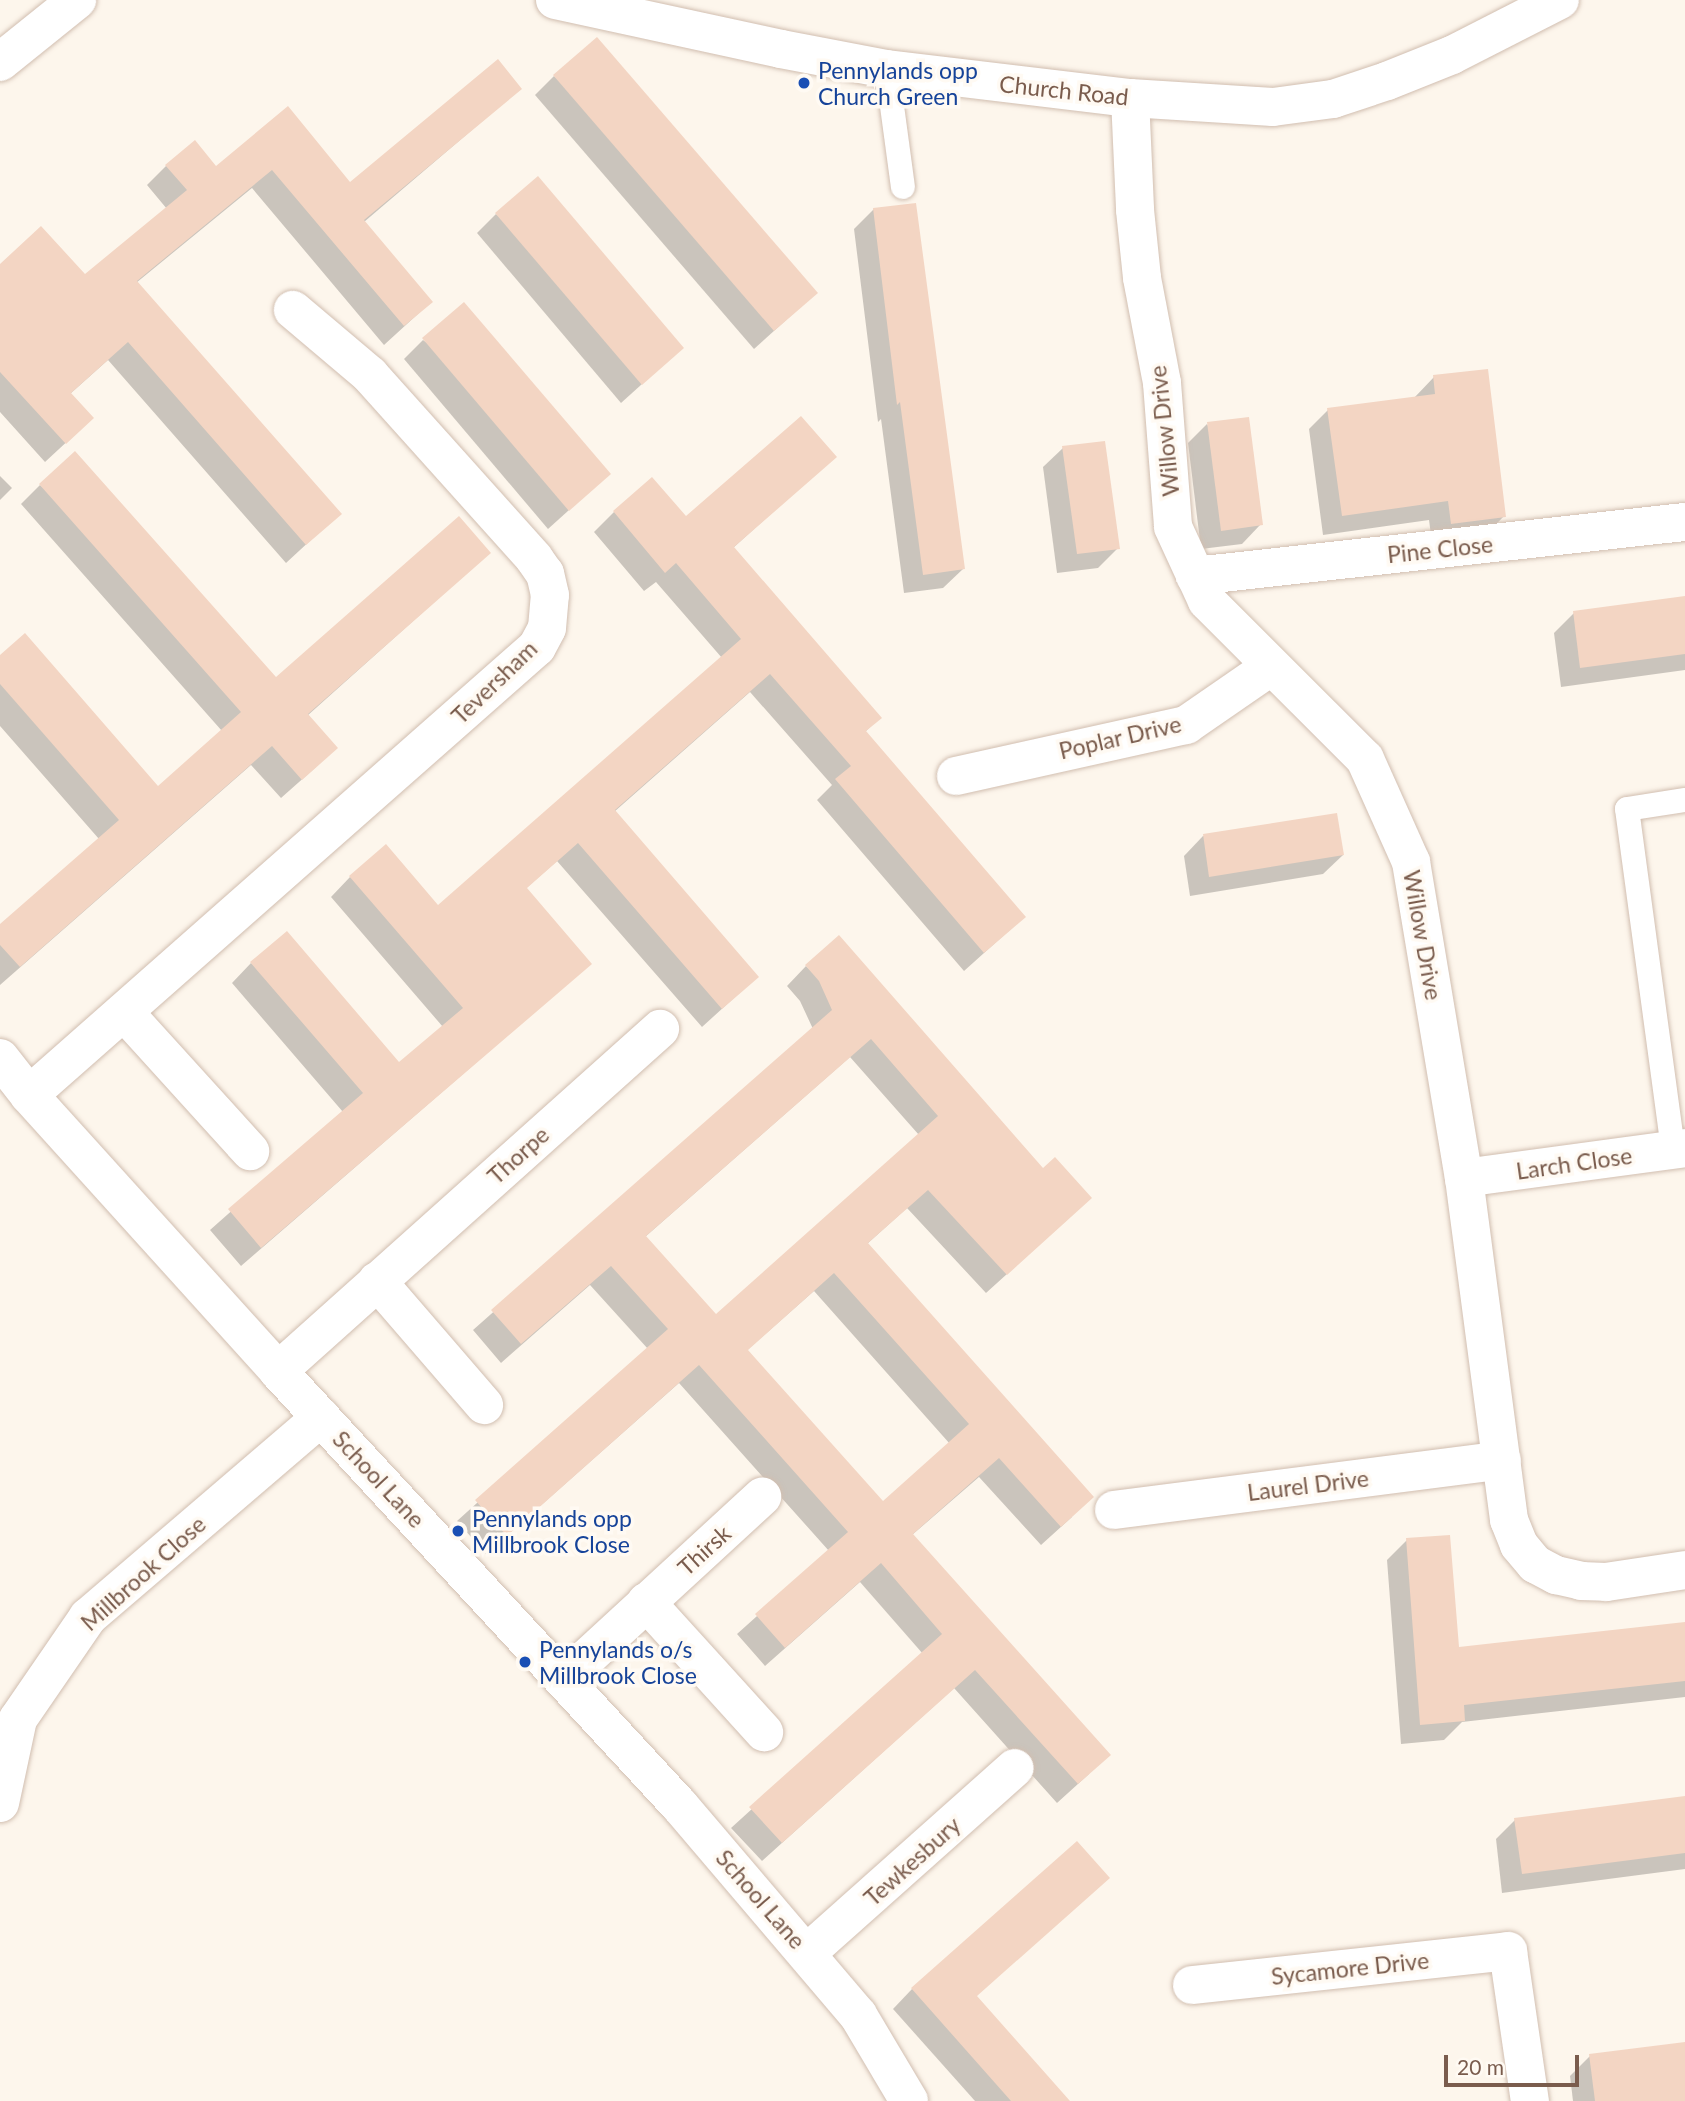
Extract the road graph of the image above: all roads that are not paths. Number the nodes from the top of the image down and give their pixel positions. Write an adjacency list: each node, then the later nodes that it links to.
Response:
1 (77, 0): 4 (street)
2 (555, 0): 5 (street, Church Road)
3 (1560, 0): 6 (street, Church Road)
4 (0, 62)
5 (887, 69): 6 (street, Church Road); 7 (lane)
6 (1130, 98): 10 (street, Willow Drive)
7 (903, 187)
8 (293, 310): 14 (street, Teversham)
9 (1685, 522): 10 (street, Pine Close)
10 (1195, 576): 11 (street, Willow Drive)
11 (1270, 667): 12 (street, Poplar Drive); 20 (street, Willow Drive)
12 (956, 776)
13 (1685, 800): 18 (lane)
14 (124, 1012): 17 (street, Teversham); 19 (street)
15 (660, 1029): 21 (street, Thorpe)
16 (0, 1058): 17 (street, School Lane)
17 (29, 1095): 22 (street, School Lane)
18 (1679, 1148): 20 (street, Larch Close)
19 (250, 1151)
20 (1464, 1178): 25 (street, Willow Drive)
21 (377, 1281): 22 (street, Thorpe); 23 (street)
22 (278, 1371): 24 (street, School Lane)
23 (484, 1405)
24 (321, 1417): 30 (street, School Lane); 33 (street, Millbrook Close)
25 (1502, 1460): 27 (street, Laurel Drive); 28 (street, Willow Drive)
26 (762, 1497): 29 (street, Thirsk)
27 (1114, 1510)
28 (1685, 1570)
29 (646, 1602): 30 (street, Thirsk); 31 (street)
30 (565, 1678): 34 (street, School Lane)
31 (764, 1732)
32 (1015, 1768): 34 (street, Tewkesbury)
33 (0, 1802)
34 (807, 1953): 36 (street, School Lane)
35 (1192, 1985): 37 (street, Sycamore Drive)
36 (909, 2101)
37 (1530, 2101)

